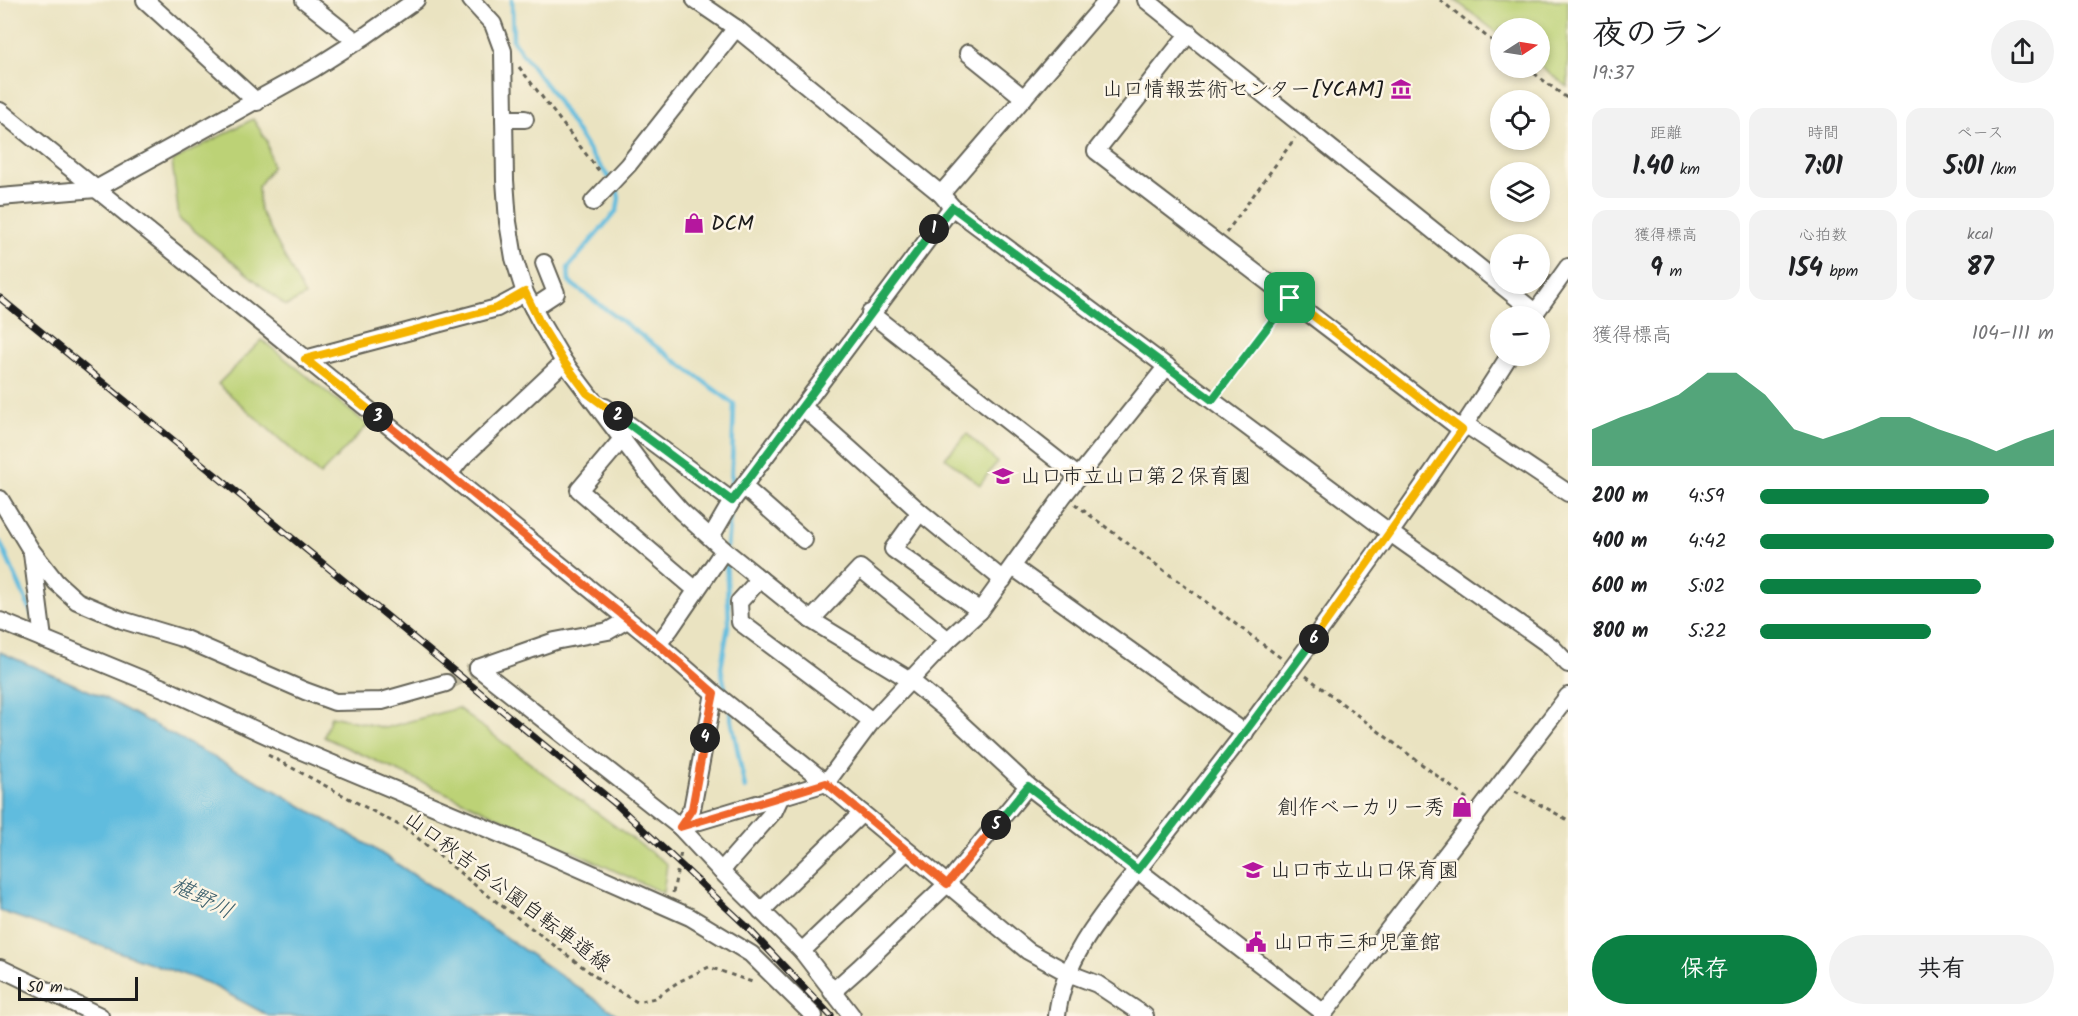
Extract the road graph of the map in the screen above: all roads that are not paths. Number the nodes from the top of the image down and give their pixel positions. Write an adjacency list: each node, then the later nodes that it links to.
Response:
1 (145, 0): 13 (street)
2 (304, 0): 10 (street)
3 (416, 0): 10 (street)
4 (471, 0): 15 (street)
5 (695, 0): 8 (street)
6 (1108, 0): 12 (street)
7 (1146, 0): 9 (street)
8 (736, 28): 19 (street); 20 (street)
9 (1189, 33): 24 (street); 34 (street)
10 (357, 42): 13 (street)
11 (968, 53): 12 (street)
12 (1024, 98): 19 (street)
13 (257, 102): 17 (street)
14 (0, 111): 17 (street)
15 (504, 119): 16 (street); 23 (street)
16 (525, 119)
17 (96, 189): 18 (street); 28 (street)
18 (0, 196)
19 (947, 200): 27 (street); 30 (street)
20 (593, 202)
21 (544, 263): 26 (street)
22 (1568, 267): 25 (street)
23 (525, 292): 26 (street); 28 (street)
24 (1523, 306)
25 (1540, 306)
26 (533, 308): 29 (street)
27 (870, 313): 33 (street); 37 (street)
28 (305, 359): 36 (street)
29 (564, 362): 32 (street); 36 (street)
30 (1167, 366): 37 (street); 43 (street)
31 (1503, 366): 34 (street)
32 (587, 393): 35 (street); 41 (street)
33 (803, 407): 38 (street); 42 (street)
34 (1464, 427): 39 (street); 43 (street)
35 (623, 438): 44 (street); 50 (street)
36 (449, 474): 52 (street)
37 (1080, 477): 48 (street)
38 (744, 487): 41 (street); 45 (street)
39 (1568, 493)
40 (0, 499): 46 (street)
41 (732, 501): 44 (street)
42 (920, 512): 48 (street); 51 (street)
43 (1389, 532): 58 (street); 64 (street)
44 (711, 537): 47 (street)
45 (804, 540)
46 (31, 550): 55 (street); 60 (street)
47 (724, 550): 49 (street); 50 (street)
48 (1008, 573): 51 (street); 64 (street)
49 (760, 579): 53 (street); 63 (street)
50 (695, 589): 57 (street)
51 (980, 611): 56 (street)
52 (627, 620): 57 (street); 69 (street)
53 (811, 620): 56 (street); 59 (street)
54 (0, 621): 55 (street)
55 (44, 639): 81 (street)
56 (948, 640): 59 (street)
57 (658, 644): 61 (street)
58 (1568, 664)
59 (910, 680): 63 (street); 66 (street)
60 (446, 682)
61 (714, 693): 65 (street); 69 (street)
62 (1568, 696): 79 (street)
63 (872, 721): 65 (street)
64 (1245, 732): 71 (street)
65 (826, 783): 67 (street); 68 (street)
66 (1028, 786): 71 (street); 73 (street)
67 (780, 798): 69 (street); 72 (street)
68 (862, 813): 70 (street); 74 (street)
69 (680, 827): 72 (street)
70 (907, 851): 73 (street); 75 (street)
71 (1138, 870): 77 (street); 79 (street)
72 (721, 871): 74 (street)
73 (947, 884): 77 (street); 78 (street)
74 (761, 911): 75 (street)
75 (802, 951): 78 (street)
76 (0, 968): 80 (street)
77 (1068, 973): 83 (street); 84 (street)
78 (832, 992): 82 (street)
79 (1323, 1015)
80 (100, 1016)
81 (814, 1016)
82 (852, 1016)
83 (1057, 1016)
84 (1145, 1016)

